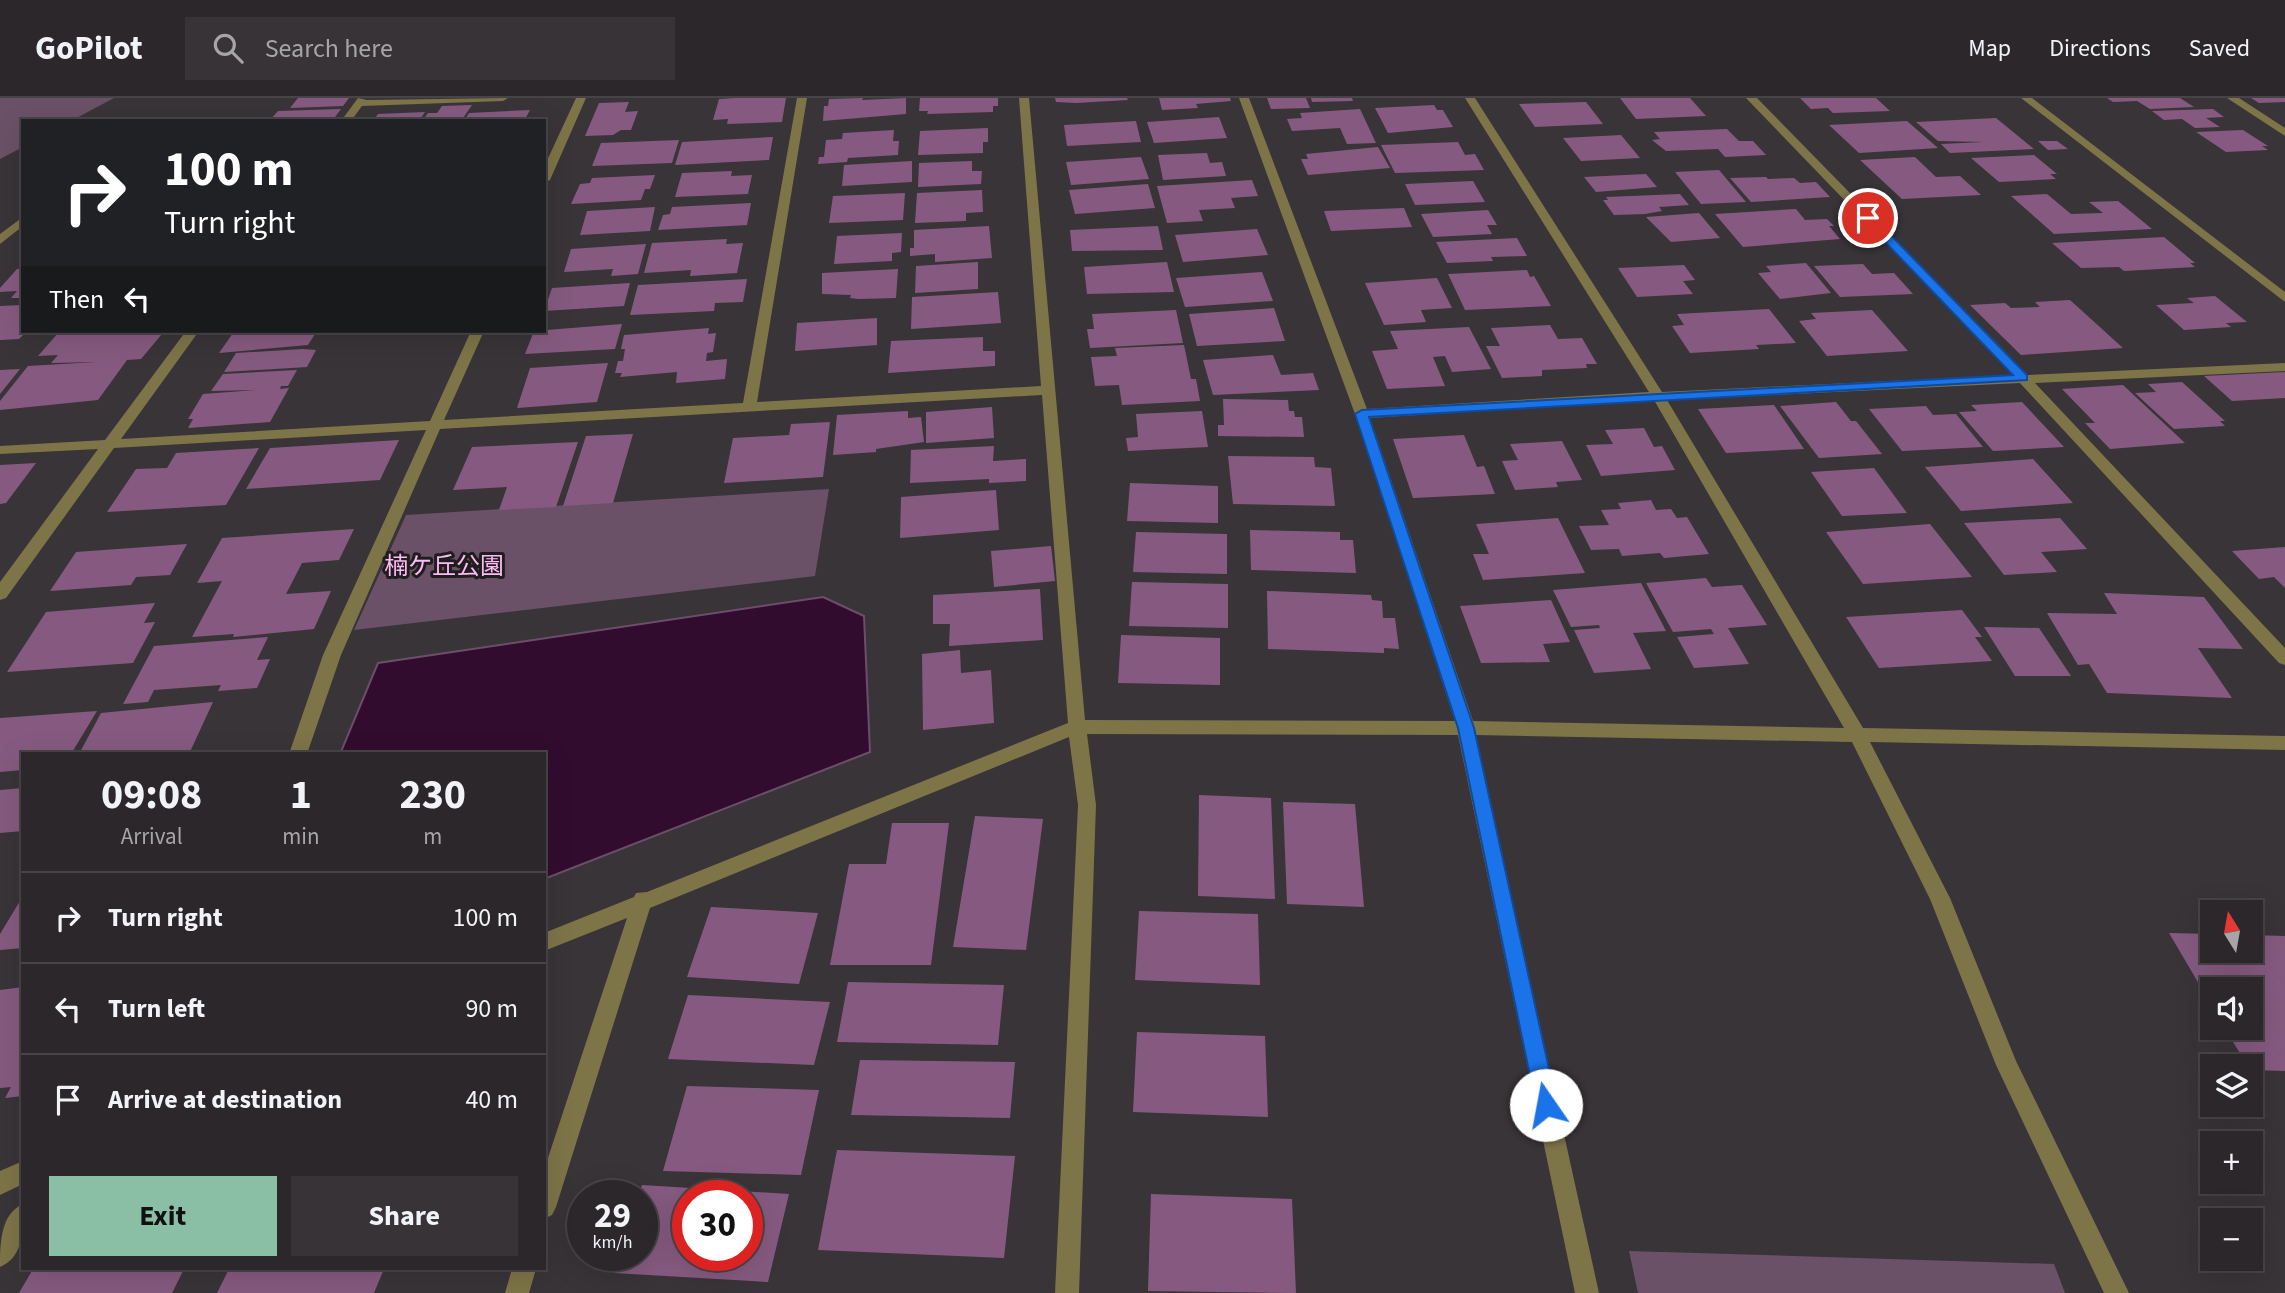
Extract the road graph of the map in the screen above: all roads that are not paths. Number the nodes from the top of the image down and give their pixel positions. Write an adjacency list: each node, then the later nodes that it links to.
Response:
1 (503, 98): 10 (street)
2 (581, 98): 13 (street)
3 (802, 98): 23 (street)
4 (1024, 98): 21 (street)
5 (1244, 98): 24 (street)
6 (1470, 98): 22 (street)
7 (1751, 98): 20 (street)
8 (2026, 98): 16 (street)
9 (2232, 98): 12 (street)
10 (361, 101): 11 (street)
11 (348, 119)
12 (2285, 133)
13 (546, 176)
14 (21, 222): 15 (street)
15 (0, 240)
16 (2285, 298)
17 (191, 333): 26 (street)
18 (476, 333): 25 (street)
19 (2285, 367): 20 (street)
20 (2023, 378): 22 (street); 29 (street)
21 (1049, 390): 23 (street); 30 (street)
22 (1658, 396): 24 (street); 32 (street)
23 (749, 408): 25 (street)
24 (1362, 414): 31 (street)
25 (434, 426): 26 (street); 34 (street)
26 (109, 444): 27 (street); 28 (street)
27 (0, 450)
28 (0, 594)
29 (2285, 659)
30 (1077, 727): 31 (street); 35 (street); 44 (street)
31 (1466, 728): 32 (street); 45 (street)
32 (1858, 736): 33 (street); 46 (street)
33 (2285, 743)
34 (299, 752)
35 (643, 899): 36 (street); 39 (street)
36 (546, 941)
37 (21, 1173): 38 (street)
38 (0, 1183)
39 (546, 1201)
40 (21, 1219): 41 (street)
41 (0, 1255)
42 (524, 1270): 43 (street)
43 (517, 1293)
44 (1067, 1293)
45 (1587, 1293)
46 (2117, 1293)

